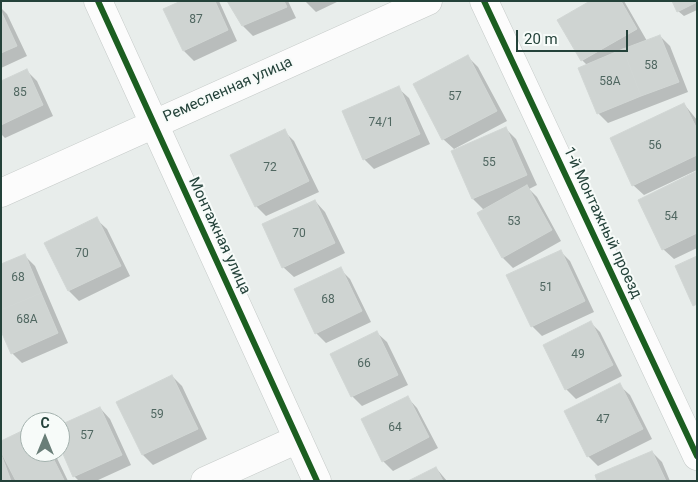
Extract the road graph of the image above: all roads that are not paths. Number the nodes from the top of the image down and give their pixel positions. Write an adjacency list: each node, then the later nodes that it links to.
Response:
1 (98, 1): 4 (street, Монтажная улица)
2 (428, 1): 4 (street, Ремесленная улица)
3 (484, 1): 7 (street, 1-й Монтажный проезд)
4 (154, 124): 5 (street, Ремесленная улица); 6 (street, Монтажная улица)
5 (1, 193)
6 (298, 439): 8 (street); 9 (street, Монтажная улица)
7 (697, 456)
8 (206, 481)
9 (317, 481)

